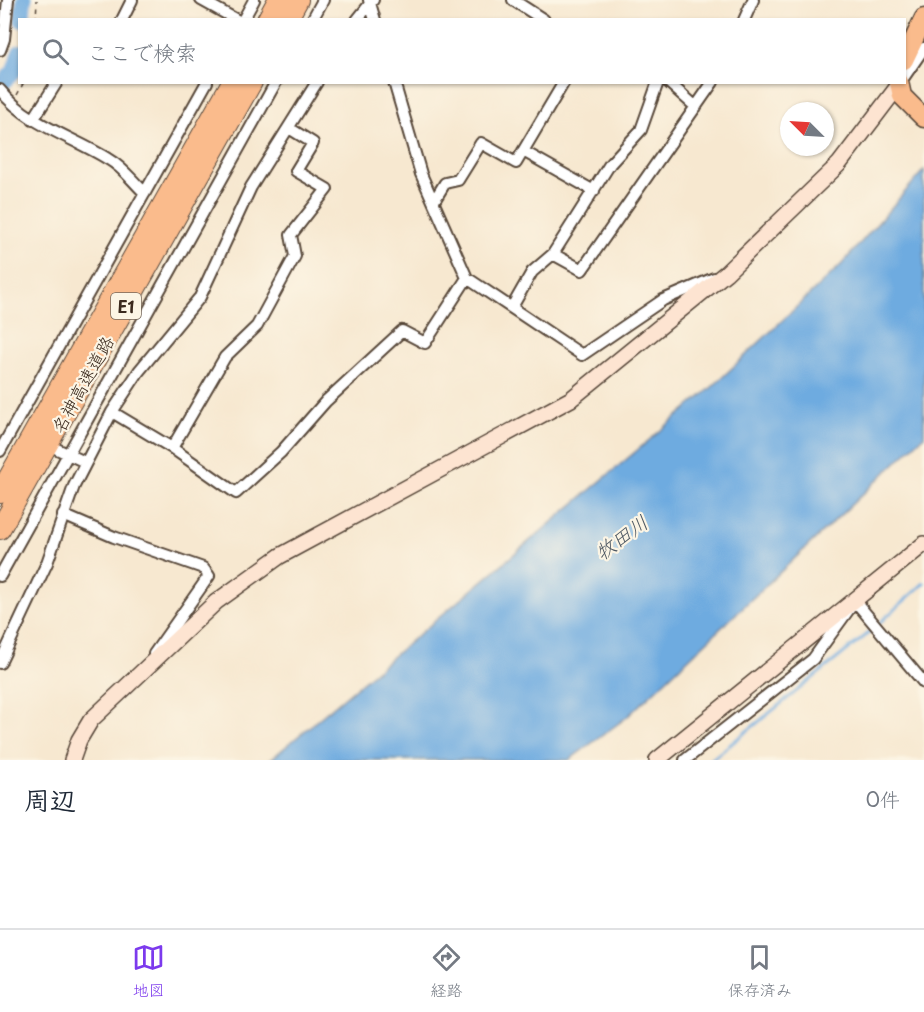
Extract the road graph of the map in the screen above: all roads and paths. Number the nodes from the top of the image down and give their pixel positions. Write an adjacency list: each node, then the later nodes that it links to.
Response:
1 (8, 0): 25 (street)
2 (37, 0): 12 (path)
3 (132, 0): 13 (street)
4 (201, 0): 14 (street)
5 (254, 0): 15 (street)
6 (278, 0): 16 (highway)
7 (298, 0): 17 (highway)
8 (323, 0): 18 (street)
9 (513, 0): 21 (street)
10 (753, 0): 22 (street)
11 (371, 1): 19 (street); 20 (street)
12 (36, 18)
13 (123, 18)
14 (233, 18)
15 (244, 18)
16 (268, 18)
17 (288, 18)
18 (313, 18)
19 (358, 18)
20 (375, 18)
21 (541, 18)
22 (745, 18)
23 (924, 18): 26 (main road)
24 (924, 48): 27 (street)
25 (0, 50)
26 (906, 56)
27 (906, 75)
28 (23, 84): 42 (path)
29 (56, 84): 45 (street)
30 (206, 84): 48 (street)
31 (231, 84): 66 (highway, 名神高速道路 / E1)
32 (251, 84): 68 (highway, 名神高速道路 / E1)
33 (275, 84): 54 (street)
34 (316, 84): 46 (street)
35 (395, 84): 53 (street)
36 (563, 84): 47 (street)
37 (657, 84): 50 (street)
38 (670, 84): 43 (street)
39 (712, 84): 43 (street)
40 (899, 84): 56 (street)
41 (901, 84): 44 (main road)
42 (4, 95): 45 (street)
43 (696, 107): 55 (street)
44 (924, 118)
45 (33, 120): 51 (street)
46 (289, 128): 59 (street); 62 (street)
47 (523, 151): 50 (street); 53 (street)
48 (157, 171): 49 (street); 51 (street)
49 (168, 178)
50 (594, 191): 55 (street)
51 (145, 193): 60 (street)
52 (198, 196): 54 (street)
53 (434, 201): 57 (street)
54 (209, 203): 64 (street)
55 (553, 254): 58 (street)
56 (726, 273): 58 (street); 72 (street)
57 (467, 278): 58 (street); 62 (street)
58 (512, 307)
59 (112, 412): 62 (street); 65 (street)
60 (15, 424): 61 (street); 63 (street)
61 (26, 430)
62 (172, 448)
63 (0, 451)
64 (62, 452): 65 (street); 70 (street)
65 (85, 462): 67 (street)
66 (0, 493)
67 (63, 515): 72 (street); 73 (street)
68 (0, 529)
69 (924, 544): 71 (street)
70 (0, 576)
71 (855, 601): 74 (street); 76 (street); 77 (street)
72 (152, 660): 75 (street)
73 (0, 663)
74 (924, 683)
75 (72, 760)
76 (657, 760)
77 (685, 760)

